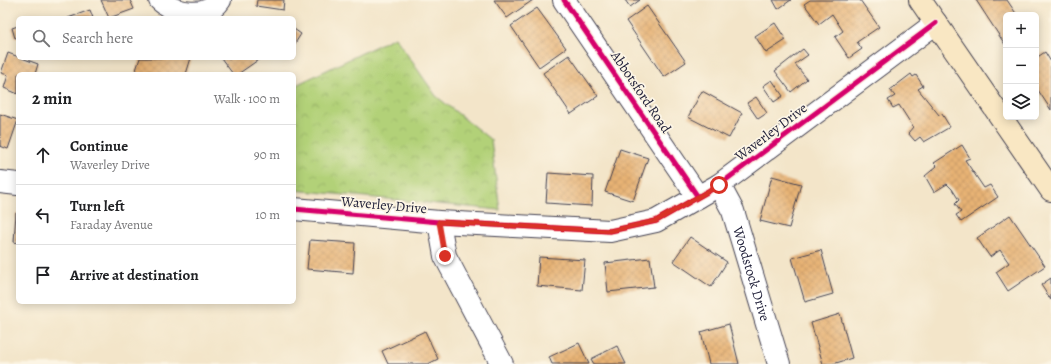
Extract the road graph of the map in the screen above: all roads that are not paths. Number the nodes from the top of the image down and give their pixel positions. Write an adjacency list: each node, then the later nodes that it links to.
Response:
1 (160, 0): 2 (street)
2 (220, 0)
3 (564, 0): 10 (street, Abbotsford Road)
4 (920, 0): 5 (street)
5 (936, 24): 8 (street, Waverley Drive); 9 (street)
6 (0, 182): 7 (street)
7 (16, 184)
8 (719, 185): 10 (street, Waverley Drive); 14 (street, Woodstock Drive)
9 (1051, 190)
10 (698, 197): 12 (street, Waverley Drive)
11 (296, 209): 12 (street, Waverley Drive)
12 (439, 222): 13 (street)
13 (502, 364)
14 (780, 364)

